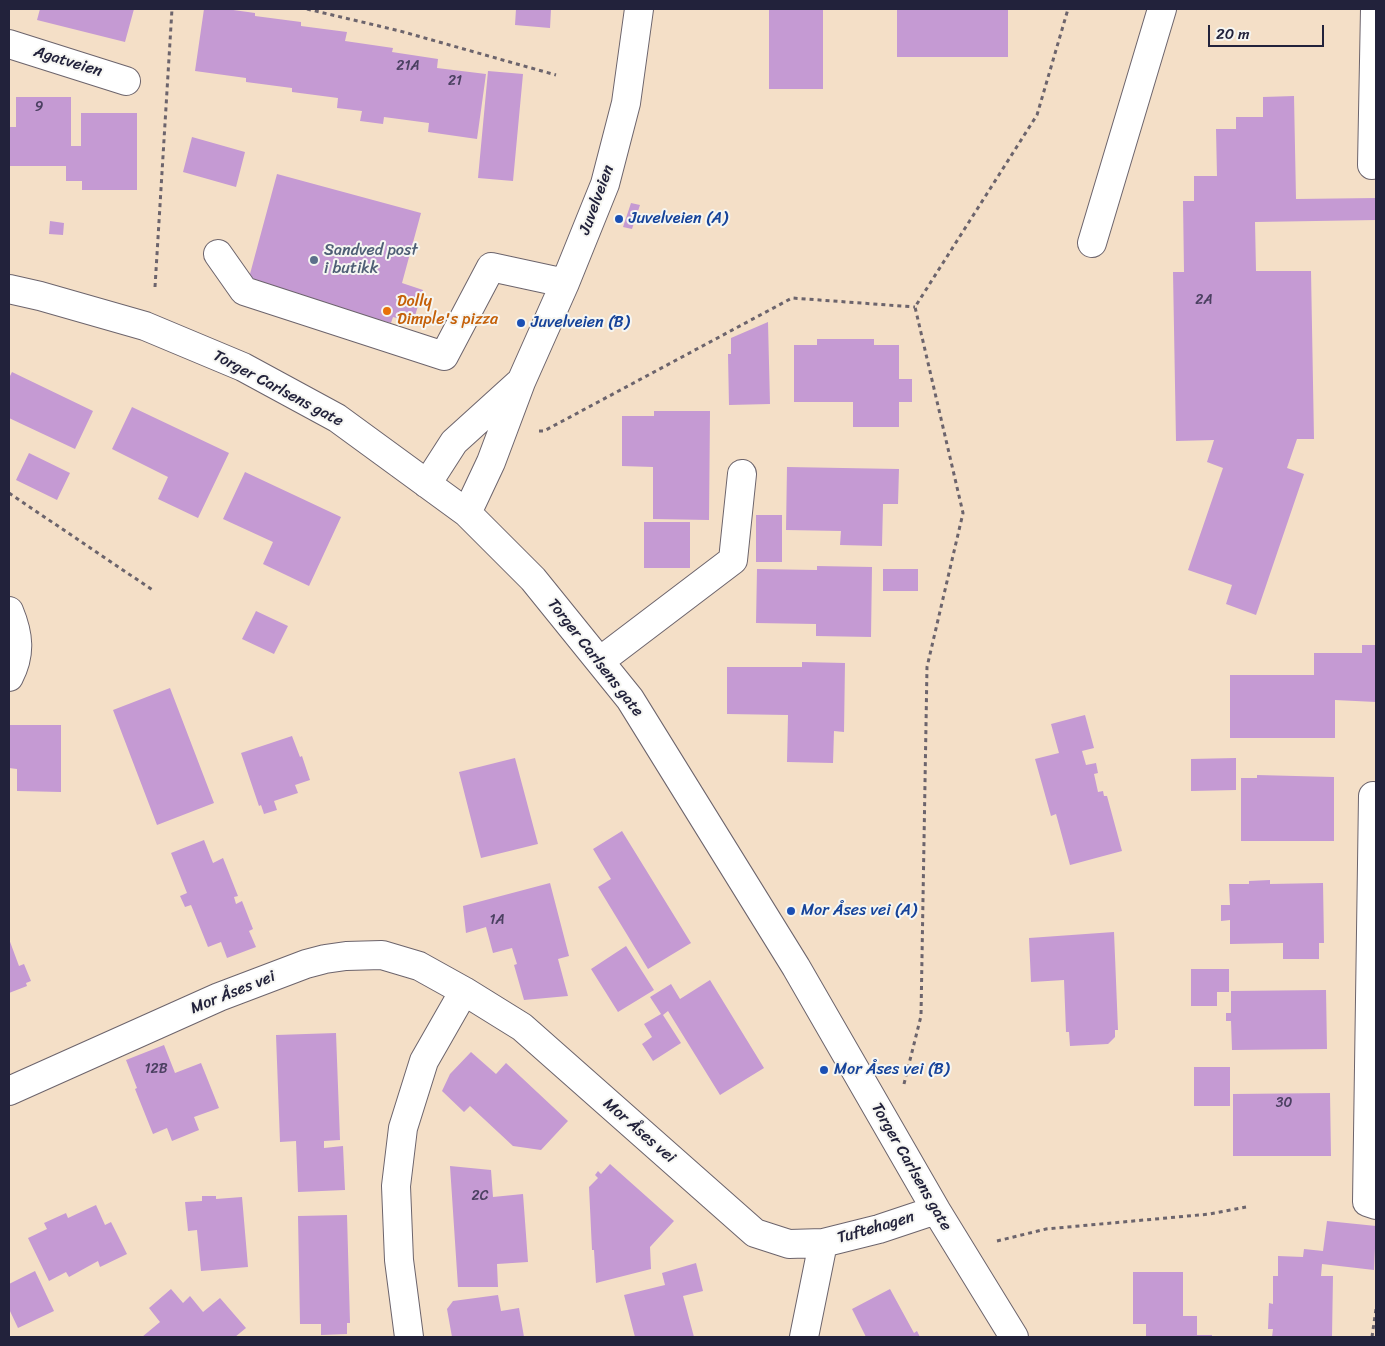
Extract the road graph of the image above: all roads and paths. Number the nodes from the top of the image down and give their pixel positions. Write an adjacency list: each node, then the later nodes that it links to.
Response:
1 (172, 9): 14 (path)
2 (307, 9): 8 (path)
3 (639, 9): 13 (street, Juvelveien)
4 (1068, 9): 16 (path)
5 (1162, 9): 11 (street)
6 (1375, 9): 10 (street)
7 (9, 44): 9 (street, Agatveien)
8 (556, 75)
9 (126, 81)
10 (1372, 164)
11 (1092, 243)
12 (218, 254): 13 (street)
13 (565, 283): 17 (street, Juvelveien)
14 (155, 287)
15 (9, 289): 20 (street, Torger Carlsens gate)
16 (915, 307): 18 (path); 29 (path)
17 (521, 382): 20 (street, Juvelveien); 22 (street, Juvelveien)
18 (536, 431)
19 (742, 474): 25 (street)
20 (427, 484): 22 (street, Torger Carlsens gate)
21 (9, 494): 23 (path)
22 (467, 513): 25 (street, Torger Carlsens gate)
23 (154, 591)
24 (9, 611): 26 (street)
25 (600, 661): 33 (street, Torger Carlsens gate)
26 (9, 677)
27 (1373, 796): 31 (street)
28 (464, 991): 30 (street, Mor Åses vei); 35 (street, Mor Åses vei); 37 (street)
29 (904, 1084)
30 (9, 1091)
31 (1376, 1205)
32 (1246, 1207): 34 (path)
33 (936, 1210): 35 (street, Tuftehagen); 39 (street, Torger Carlsens gate)
34 (997, 1241)
35 (823, 1243): 38 (street, Tuftehagen)
36 (1376, 1309): 40 (path)
37 (408, 1337)
38 (804, 1337)
39 (1014, 1337)
40 (1372, 1337)

